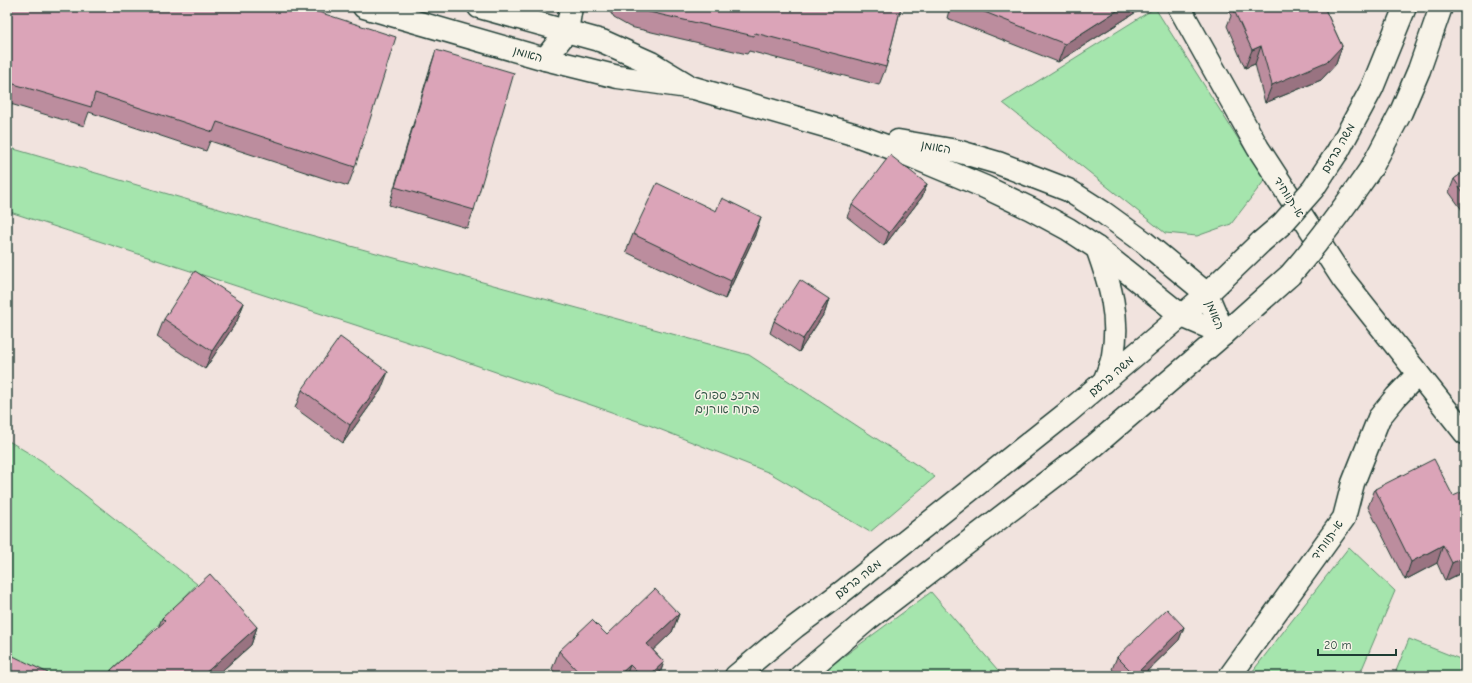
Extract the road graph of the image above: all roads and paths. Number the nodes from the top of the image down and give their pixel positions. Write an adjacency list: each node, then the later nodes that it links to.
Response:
1 (364, 7): 9 (street, האומן)
2 (479, 7): 7 (street, האומן)
3 (571, 7): 8 (street)
4 (1179, 7): 16 (street, א-תווחיד)
5 (1405, 7): 13 (street, משה ברעם, bridge)
6 (1440, 7): 15 (street, bridge)
7 (543, 16): 8 (street, האומן); 9 (street)
8 (566, 31): 9 (street); 10 (street, האומן)
9 (545, 59): 10 (street, האומן)
10 (694, 88): 11 (street, האומן)
11 (853, 134): 12 (street, האומן); 13 (street, האומן)
12 (1097, 248): 14 (street, האומן); 17 (street)
13 (1207, 294): 14 (street, משה ברעם); 15 (street, האומן)
14 (1182, 316): 15 (street, האומן); 17 (street, משה ברעם)
15 (1224, 334): 20 (street)
16 (1418, 374): 18 (street, א-תווחיד); 21 (street, א-תווחיד)
17 (1104, 382): 19 (street, משה ברעם)
18 (1465, 433)
19 (736, 676)
20 (801, 676)
21 (1230, 676)

